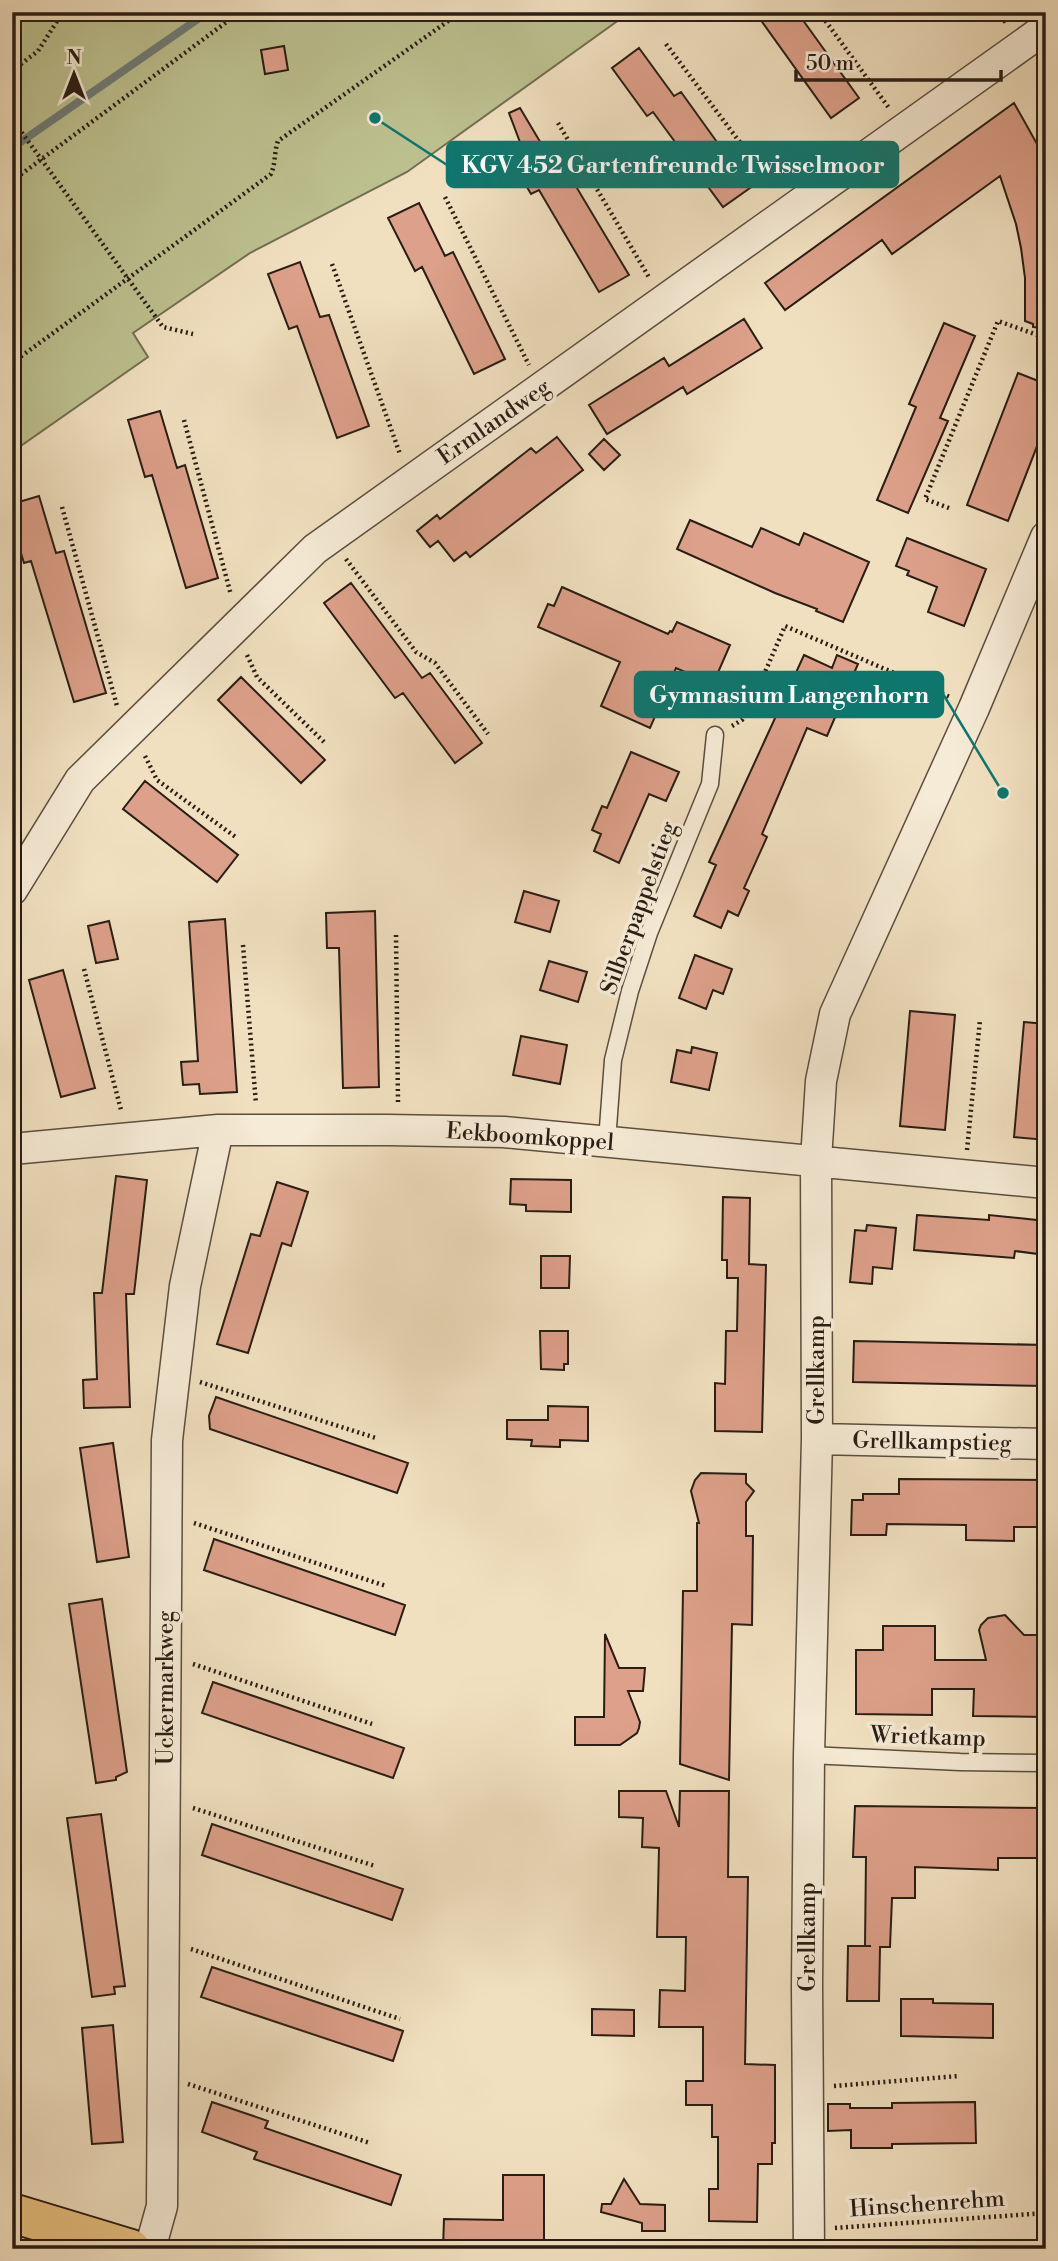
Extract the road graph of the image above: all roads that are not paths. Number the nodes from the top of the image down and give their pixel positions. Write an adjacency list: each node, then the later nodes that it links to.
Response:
1 (1046, 28): 4 (street, Ermlandweg)
2 (1046, 537): 8 (street, Grellkamp)
3 (715, 735): 6 (lane, Silberpappelstieg)
4 (12, 890)
5 (218, 1130): 6 (street, Eekboomkoppel); 7 (street, Eekboomkoppel); 17 (street, Uckermarkweg)
6 (607, 1141): 8 (street, Eekboomkoppel)
7 (12, 1149)
8 (816, 1160): 9 (street, Eekboomkoppel); 10 (street, Grellkamp)
9 (1046, 1183)
10 (817, 1439): 11 (street, Grellkampstieg); 12 (street, Grellkamp)
11 (1046, 1444)
12 (809, 1755): 13 (lane, Wrietkamp); 15 (street, Grellkamp)
13 (1046, 1763)
14 (12, 2213): 16 (main road)
15 (809, 2239)
16 (131, 2249)
17 (150, 2249)

